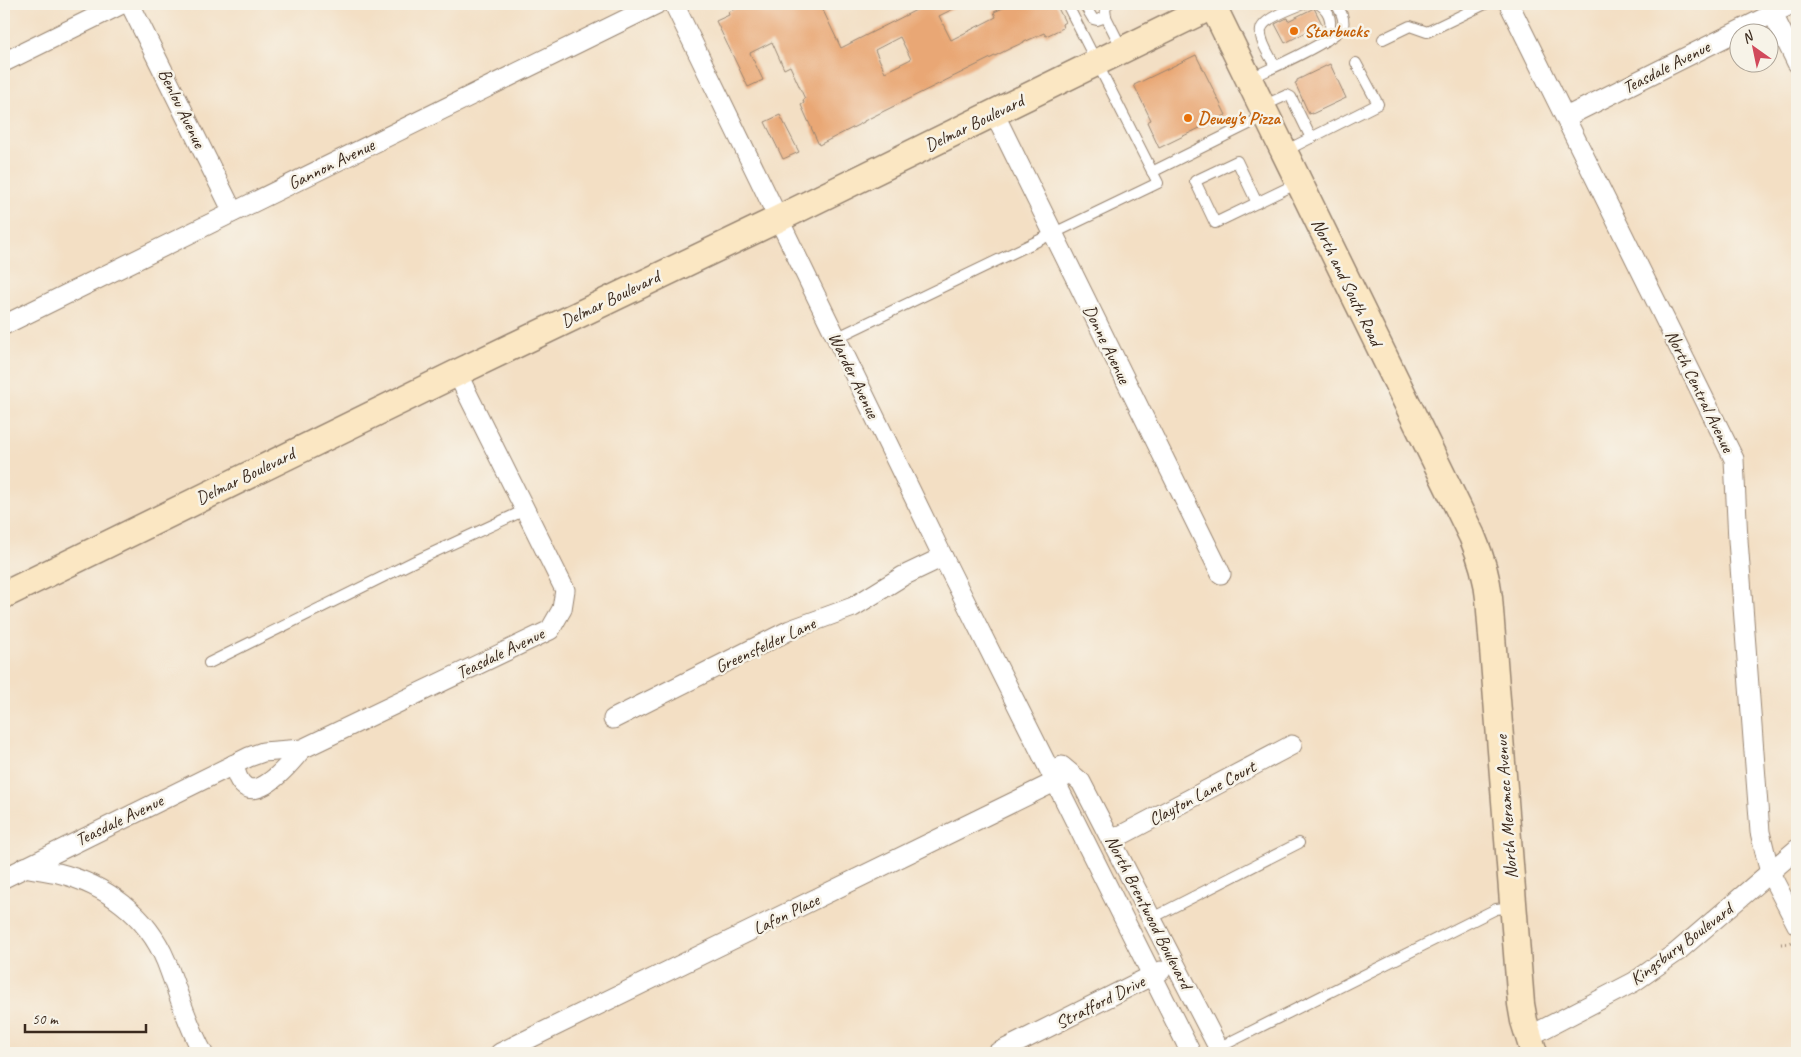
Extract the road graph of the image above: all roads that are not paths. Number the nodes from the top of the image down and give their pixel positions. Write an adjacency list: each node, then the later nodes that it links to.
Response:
1 (122, 4): 20 (street)
2 (130, 4): 34 (street, Benlou Avenue)
3 (657, 4): 34 (street, Gannon Avenue)
4 (674, 4): 35 (street, Warder Avenue)
5 (1066, 4): 21 (lane)
6 (1084, 4): 16 (lane)
7 (1108, 4): 16 (lane)
8 (1213, 4): 19 (main road, Delmar Boulevard); 25 (main road, North and South Road)
9 (1303, 4): 24 (lane)
10 (1319, 4): 18 (lane)
11 (1336, 4): 18 (lane)
12 (1485, 4): 17 (lane)
13 (1509, 4): 28 (street, North Central Avenue)
14 (1792, 4): 15 (street, Teasdale Avenue)
15 (1770, 9): 23 (street); 28 (street, Teasdale Avenue)
16 (1106, 18): 19 (lane)
17 (1383, 39)
18 (1327, 40): 24 (lane)
19 (1122, 50): 21 (main road, Delmar Boulevard)
20 (4, 62)
21 (1097, 62): 27 (main road, Delmar Boulevard); 31 (lane)
22 (1356, 63): 29 (lane)
23 (1797, 63)
24 (1275, 66): 25 (lane)
25 (1248, 79): 26 (main road, North and South Road)
26 (1264, 111): 29 (lane); 30 (main road, North and South Road); 31 (lane)
27 (994, 113): 35 (main road, Delmar Boulevard); 36 (street, Donne Avenue)
28 (1566, 117): 55 (street, North Central Avenue)
29 (1311, 138): 30 (lane)
30 (1284, 152): 32 (main road, North and South Road)
31 (1152, 172): 36 (lane)
32 (1299, 183): 33 (lane); 42 (main road, North and South Road)
33 (1257, 203): 33 (lane)
34 (233, 212): 37 (street, Gannon Avenue)
35 (778, 219): 38 (street, Warder Avenue); 39 (main road, Delmar Boulevard)
36 (1053, 234): 38 (lane); 43 (street, Donne Avenue)
37 (4, 325)
38 (836, 338): 41 (street, Warder Avenue)
39 (457, 373): 40 (street, Teasdale Avenue); 44 (main road, Delmar Boulevard)
40 (525, 510): 45 (lane); 48 (street, Teasdale Avenue)
41 (943, 557): 46 (street, Greensfelder Lane); 50 (street, Warder Avenue)
42 (1482, 560): 57 (main road, North Meramec Avenue)
43 (1221, 574)
44 (4, 595)
45 (209, 663)
46 (613, 719)
47 (1292, 745): 51 (street, Clayton Lane Court)
48 (302, 750): 49 (street, Teasdale Avenue); 49 (street, Teasdale Avenue)
49 (234, 764): 54 (street, Teasdale Avenue)
50 (1063, 778): 51 (street, North Brentwood Boulevard); 61 (street, North Brentwood Boulevard); 65 (street, Lafon Place)
51 (1112, 840): 58 (street, North Brentwood Boulevard)
52 (1299, 844): 58 (lane)
53 (1797, 849): 55 (street, Kingsbury Boulevard)
54 (24, 867): 56 (street, Teasdale Avenue); 64 (street)
55 (1770, 873): 59 (street, North Central Avenue); 62 (street, Kingsbury Boulevard)
56 (4, 878)
57 (1513, 907): 62 (main road, North Meramec Avenue); 63 (lane)
58 (1152, 918): 60 (street, North Brentwood Boulevard)
59 (1797, 925)
60 (1175, 963): 61 (street, Stratford Drive); 63 (street, North Brentwood Boulevard)
61 (1151, 976): 66 (street, Stratford Drive); 67 (street, North Brentwood Boulevard)
62 (1531, 1045)
63 (1220, 1050)
64 (203, 1053)
65 (500, 1053)
66 (997, 1053)
67 (1191, 1053)

